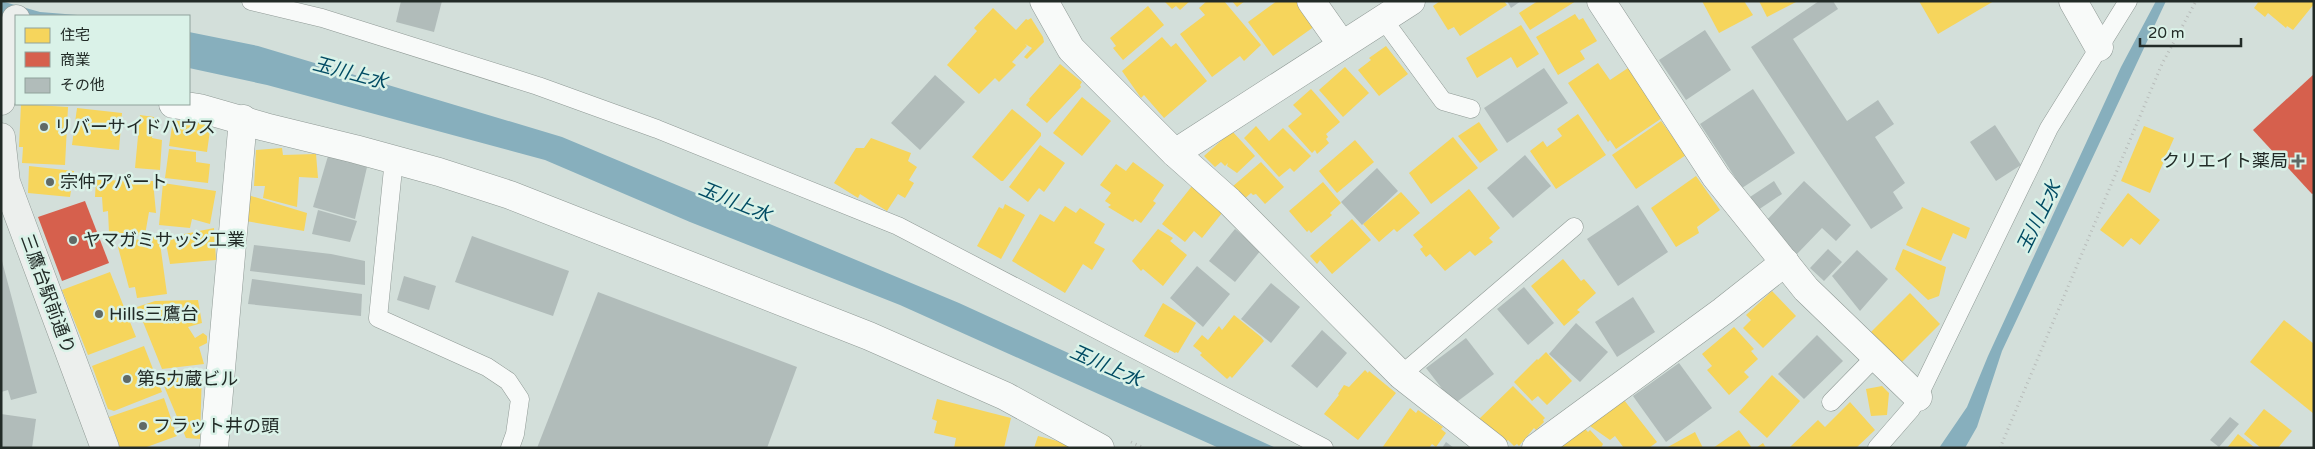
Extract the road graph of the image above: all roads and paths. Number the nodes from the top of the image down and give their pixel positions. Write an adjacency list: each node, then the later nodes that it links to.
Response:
1 (20, 1): 10 (street)
2 (251, 1): 32 (lane)
3 (1044, 1): 20 (street)
4 (1311, 1): 13 (street)
5 (1411, 1): 11 (street)
6 (1601, 1): 23 (street)
7 (2073, 1): 14 (street)
8 (2128, 1): 14 (lane)
9 (2196, 1): 36 (path)
10 (18, 15)
11 (1383, 19): 13 (street); 17 (lane)
12 (15, 26): 15 (street)
13 (1342, 45): 20 (street)
14 (2099, 47): 26 (lane)
15 (8, 88)
16 (180, 105): 18 (street)
17 (1472, 109)
18 (243, 120): 21 (street); 29 (street)
19 (1, 138): 28 (street, 三鷹台駅前通り)
20 (1175, 153): 25 (street)
21 (394, 160): 30 (lane); 31 (street)
22 (1574, 227): 25 (lane)
23 (1785, 262): 24 (street); 34 (street)
24 (1876, 356): 26 (street); 27 (lane)
25 (1401, 375): 33 (street)
26 (1918, 397): 35 (lane)
27 (1831, 402)
28 (105, 448)
29 (214, 448)
30 (510, 448)
31 (1100, 448)
32 (1324, 448)
33 (1494, 448)
34 (1536, 448)
35 (1877, 448)
36 (2000, 448)

